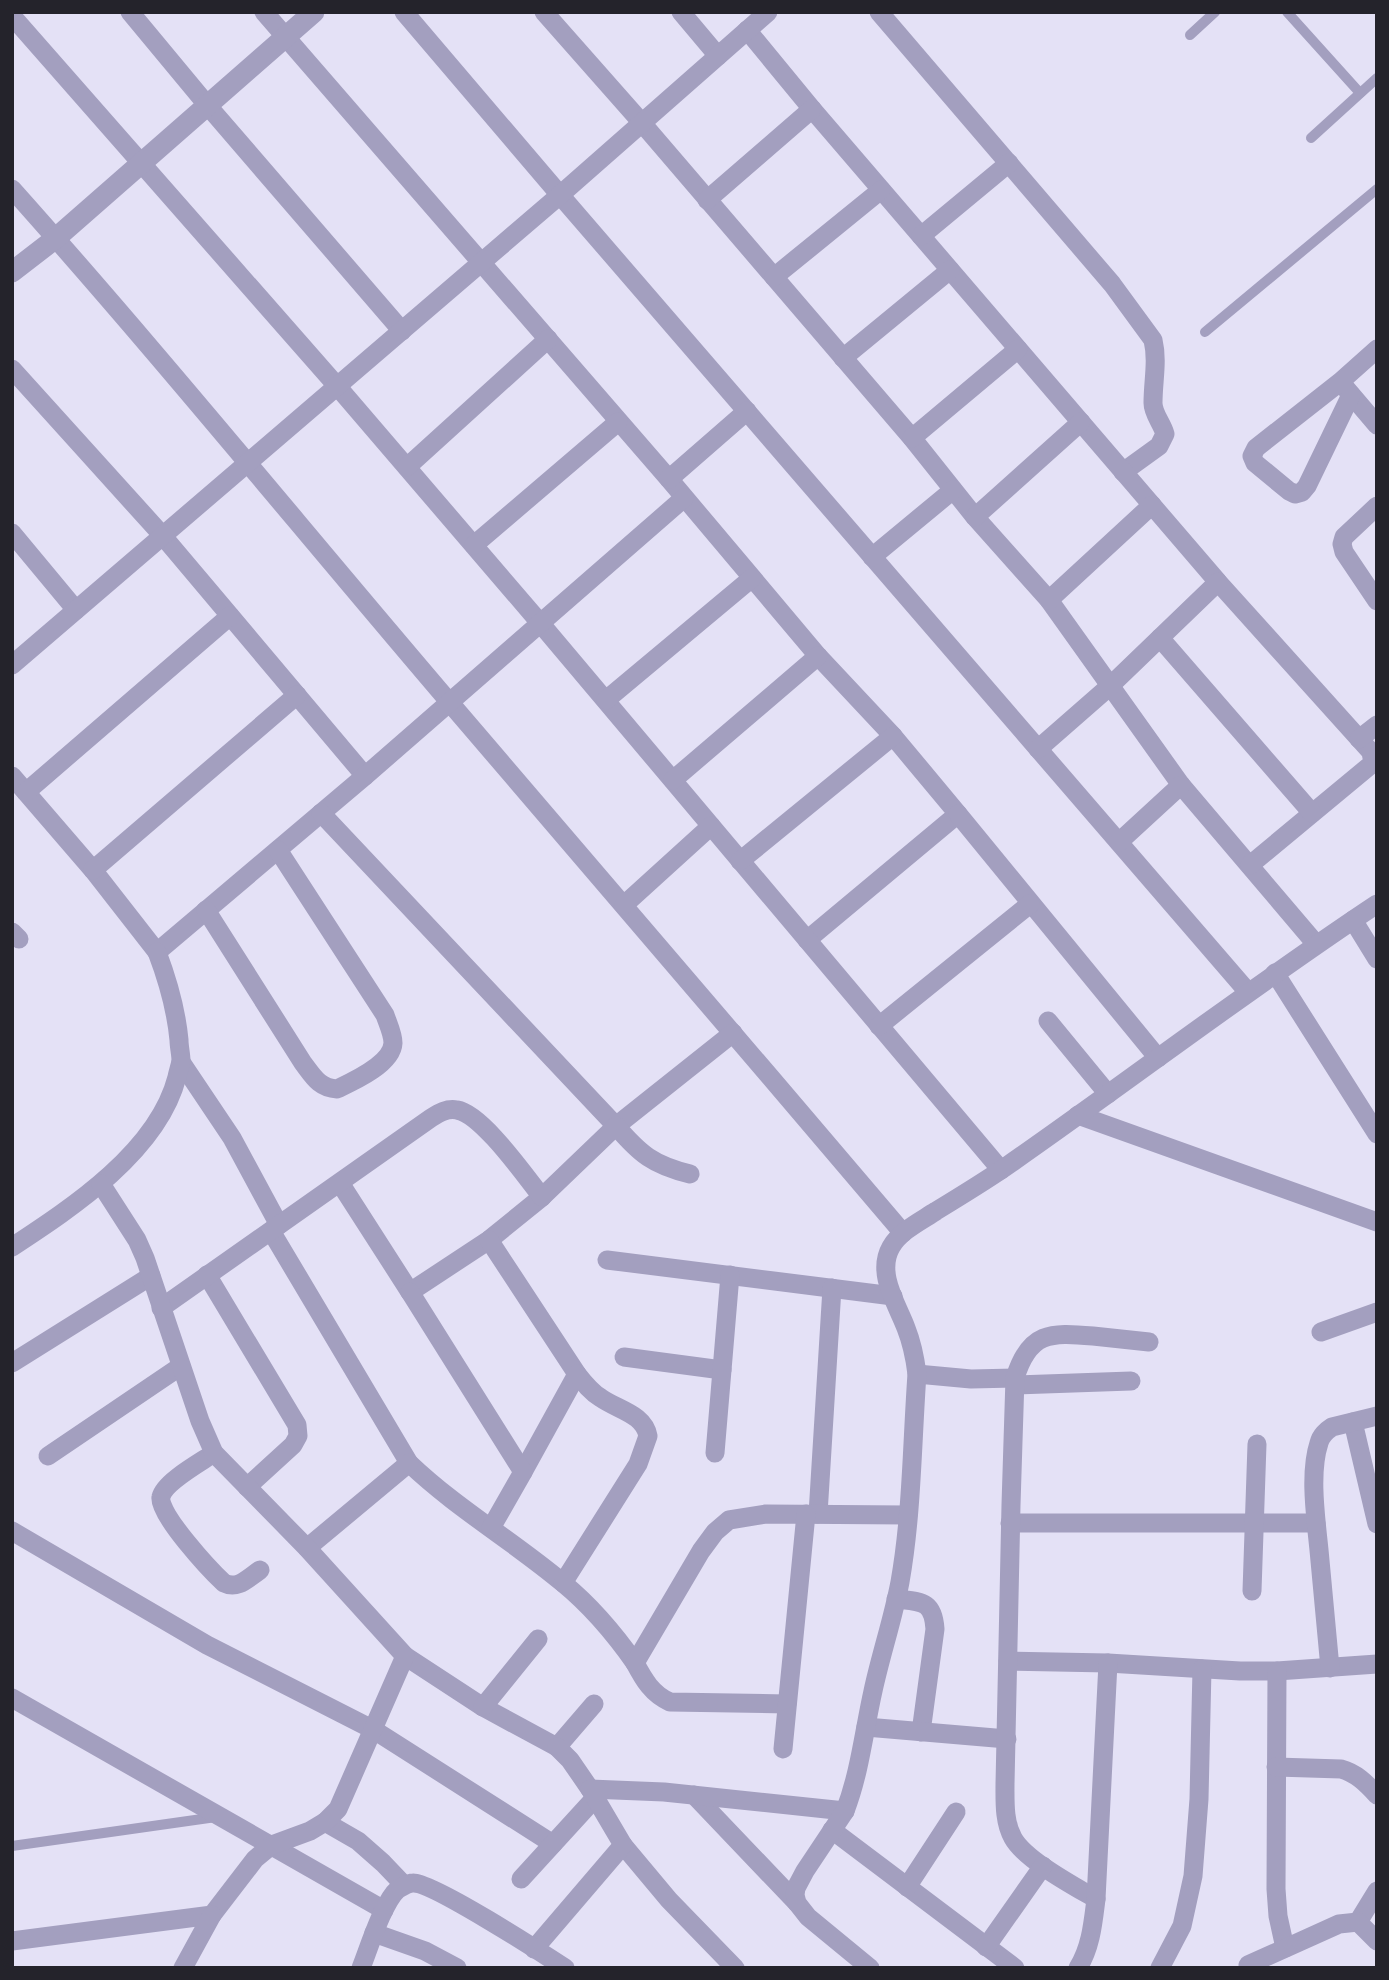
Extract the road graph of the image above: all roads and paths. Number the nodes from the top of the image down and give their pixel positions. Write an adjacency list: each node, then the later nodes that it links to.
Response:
1 (130, 12): 18 (street)
2 (264, 12): 14 (street)
3 (314, 12): 14 (street)
4 (404, 12): 27 (street)
5 (544, 12): 20 (street)
6 (681, 12): 15 (street)
7 (768, 12): 12 (street)
8 (879, 12): 22 (street)
9 (1215, 12): 13 (lane)
10 (1287, 12): 17 (lane)
11 (12, 16): 23 (street)
12 (747, 30): 15 (street); 19 (street)
13 (1190, 35)
14 (285, 38): 18 (street); 31 (street)
15 (718, 56): 20 (street)
16 (1377, 78): 17 (lane)
17 (1360, 93): 21 (lane)
18 (208, 106): 23 (street); 35 (street)
19 (812, 109): 26 (street); 28 (street)
20 (642, 123): 27 (street); 28 (street)
21 (1311, 138)
22 (1009, 163): 29 (street); 51 (street)
23 (141, 164): 30 (street); 42 (street)
24 (12, 189): 30 (street)
25 (1377, 189): 36 (lane)
26 (881, 190): 29 (street); 34 (street)
27 (560, 195): 31 (street); 44 (street)
28 (708, 200): 34 (street)
29 (921, 236): 32 (street)
30 (57, 238): 33 (street); 49 (street)
31 (482, 261): 35 (street); 37 (street)
32 (950, 270): 38 (street); 40 (street)
33 (12, 272)
34 (774, 277): 40 (street)
35 (402, 331): 42 (street)
36 (1205, 332)
37 (548, 339): 45 (street); 50 (street)
38 (1018, 349): 46 (street); 48 (street)
39 (1377, 349): 43 (street)
40 (843, 358): 48 (street)
41 (12, 369): 59 (street)
42 (337, 386): 49 (street); 50 (street)
43 (1345, 388): 43 (street); 47 (street)
44 (747, 411): 52 (street); 61 (street)
45 (618, 422): 52 (street); 60 (street)
46 (1081, 422): 51 (street); 57 (street)
47 (1377, 425)
48 (912, 438): 53 (street)
49 (248, 462): 59 (street); 75 (street)
50 (407, 467): 60 (street)
51 (1123, 472): 55 (street)
52 (669, 479): 54 (street)
53 (953, 490): 57 (street); 61 (street)
54 (684, 498): 62 (street); 68 (street)
55 (1152, 505): 63 (street); 64 (street)
56 (1377, 506): 65 (street)
57 (975, 517): 64 (street)
58 (12, 533): 66 (street)
59 (162, 535): 66 (street); 67 (street)
60 (474, 545): 68 (street)
61 (872, 557): 79 (street)
62 (752, 578): 70 (street); 74 (street)
63 (1218, 582): 69 (street); 78 (street)
64 (1049, 600): 72 (street)
65 (1377, 601)
66 (76, 610): 71 (street)
67 (230, 616): 73 (street); 84 (street)
68 (541, 624): 74 (street); 75 (street)
69 (1160, 638): 72 (street); 86 (street)
70 (818, 656): 77 (street); 82 (street)
71 (12, 665)
72 (1110, 686): 79 (street); 83 (street)
73 (297, 695): 81 (street); 93 (street)
74 (606, 700): 82 (street)
75 (450, 703): 81 (street); 96 (street)
76 (1377, 725): 78 (street)
77 (893, 736): 87 (street); 91 (street)
78 (1359, 739): 86 (street)
79 (1038, 748): 89 (street)
80 (12, 776): 84 (street)
81 (365, 776): 85 (street)
82 (673, 780): 88 (street)
83 (1181, 785): 89 (street); 92 (street)
84 (26, 792): 93 (street)
85 (321, 813): 90 (street); 112 (street)
86 (1312, 813): 92 (street)
87 (958, 814): 94 (street); 99 (street)
88 (712, 826): 91 (street); 96 (street)
89 (1119, 842): 104 (street)
90 (278, 850): 97 (street); 97 (street)
91 (740, 861): 99 (street)
92 (1250, 865): 100 (street)
93 (93, 870): 101 (street)
94 (1030, 904): 106 (street); 108 (street)
95 (1377, 904): 98 (street)
96 (624, 905): 107 (street)
97 (206, 910): 101 (street)
98 (1353, 920): 100 (street); 102 (street)
99 (807, 940): 106 (street)
100 (1316, 944): 103 (street)
101 (157, 952): 109 (street)
102 (1377, 959)
103 (1275, 973): 104 (street); 113 (street)
104 (1248, 992): 108 (street)
105 (1048, 1021): 110 (street)
106 (879, 1026): 114 (street)
107 (733, 1033): 112 (street); 121 (street)
108 (1157, 1058): 110 (street)
109 (181, 1062): 117 (street); 120 (street)
110 (1108, 1094): 111 (street)
111 (1078, 1115): 114 (street); 119 (street)
112 (616, 1126): 115 (street); 118 (street)
113 (1377, 1134)
114 (1000, 1170): 121 (street)
115 (690, 1174)
116 (340, 1183): 118 (street); 120 (street); 129 (street)
117 (101, 1184): 123 (street); 127 (street)
118 (542, 1197): 122 (street)
119 (1377, 1222)
120 (275, 1228): 125 (street); 149 (street)
121 (904, 1233): 130 (street)
122 (489, 1240): 129 (street); 139 (street)
123 (12, 1247)
124 (607, 1260): 126 (street)
125 (207, 1275): 131 (street); 151 (street)
126 (730, 1275): 128 (street); 138 (street)
127 (151, 1276): 131 (street); 136 (street)
128 (832, 1288): 130 (street); 152 (street)
129 (410, 1292): 150 (street)
130 (893, 1296): 140 (street)
131 (161, 1308): 137 (street)
132 (1377, 1312): 133 (street)
133 (1321, 1332)
134 (1149, 1342): 141 (street)
135 (624, 1357): 138 (street)
136 (12, 1363)
137 (181, 1366): 146 (street); 148 (street)
138 (722, 1370): 147 (street)
139 (577, 1374): 150 (street); 162 (street)
140 (917, 1374): 141 (street); 153 (street)
141 (1015, 1381): 142 (street); 155 (street)
142 (1131, 1381)
143 (1377, 1416): 144 (street)
144 (1353, 1422): 156 (street); 157 (street)
145 (1258, 1444): 154 (street)
146 (214, 1453): 151 (street); 161 (street)
147 (715, 1453)
148 (48, 1456)
149 (409, 1463): 158 (street); 160 (street)
150 (523, 1472): 158 (street)
151 (247, 1487): 160 (street)
152 (812, 1514): 153 (street); 168 (street); 176 (street)
153 (908, 1515): 164 (street)
154 (1253, 1522): 155 (street); 156 (street); 163 (street)
155 (1010, 1523): 167 (street)
156 (1316, 1523): 171 (street)
157 (1377, 1524)
158 (491, 1528): 162 (street)
159 (12, 1531): 179 (street)
160 (307, 1548): 166 (street)
161 (260, 1570)
162 (563, 1583): 168 (street)
163 (1252, 1591)
164 (896, 1599): 178 (street); 180 (street)
165 (538, 1639): 177 (street)
166 (405, 1656): 177 (street); 179 (street)
167 (1008, 1661): 169 (street); 181 (street)
168 (635, 1663): 176 (street)
169 (1108, 1663): 172 (street); 202 (street)
170 (1377, 1664): 171 (street)
171 (1330, 1668): 173 (street)
172 (1202, 1670): 173 (street); 214 (street)
173 (1277, 1671): 184 (street)
174 (12, 1698): 190 (street)
175 (594, 1704): 182 (street)
176 (787, 1704): 183 (street)
177 (483, 1706): 182 (street)
178 (866, 1727): 180 (street); 188 (street)
179 (374, 1730): 191 (street); 193 (street)
180 (921, 1732): 181 (street)
181 (1006, 1739): 197 (street)
182 (557, 1748): 185 (street)
183 (783, 1749)
184 (1276, 1767): 186 (street); 211 (street)
185 (592, 1794): 187 (street); 193 (street); 195 (street)
186 (1377, 1795)
187 (694, 1796): 188 (street); 203 (street)
188 (845, 1811): 192 (street)
189 (956, 1812): 200 (street)
190 (220, 1816): 194 (street); 196 (lane)
191 (325, 1822): 194 (street); 199 (street)
192 (832, 1830): 200 (street); 203 (street)
193 (553, 1844): 198 (street)
194 (272, 1845): 204 (street); 205 (street)
195 (623, 1845): 212 (street); 220 (street)
196 (12, 1846)
197 (1044, 1866): 202 (street); 210 (street)
198 (521, 1879)
199 (404, 1885): 204 (street); 212 (street)
200 (907, 1886): 210 (street)
201 (1377, 1891): 206 (street)
202 (1096, 1899): 213 (street)
203 (797, 1903): 221 (street)
204 (384, 1910): 207 (street)
205 (212, 1915): 208 (street); 216 (street)
206 (1357, 1922): 209 (street); 211 (street)
207 (374, 1933): 217 (street); 218 (street)
208 (12, 1941)
209 (1377, 1941)
210 (986, 1947): 222 (street)
211 (1285, 1948): 215 (street)
212 (534, 1949): 219 (street)
213 (1086, 1965)
214 (1168, 1965)
215 (1248, 1965)
216 (183, 1968)
217 (361, 1968)
218 (457, 1968)
219 (565, 1968)
220 (735, 1968)
221 (870, 1968)
222 (1014, 1968)

